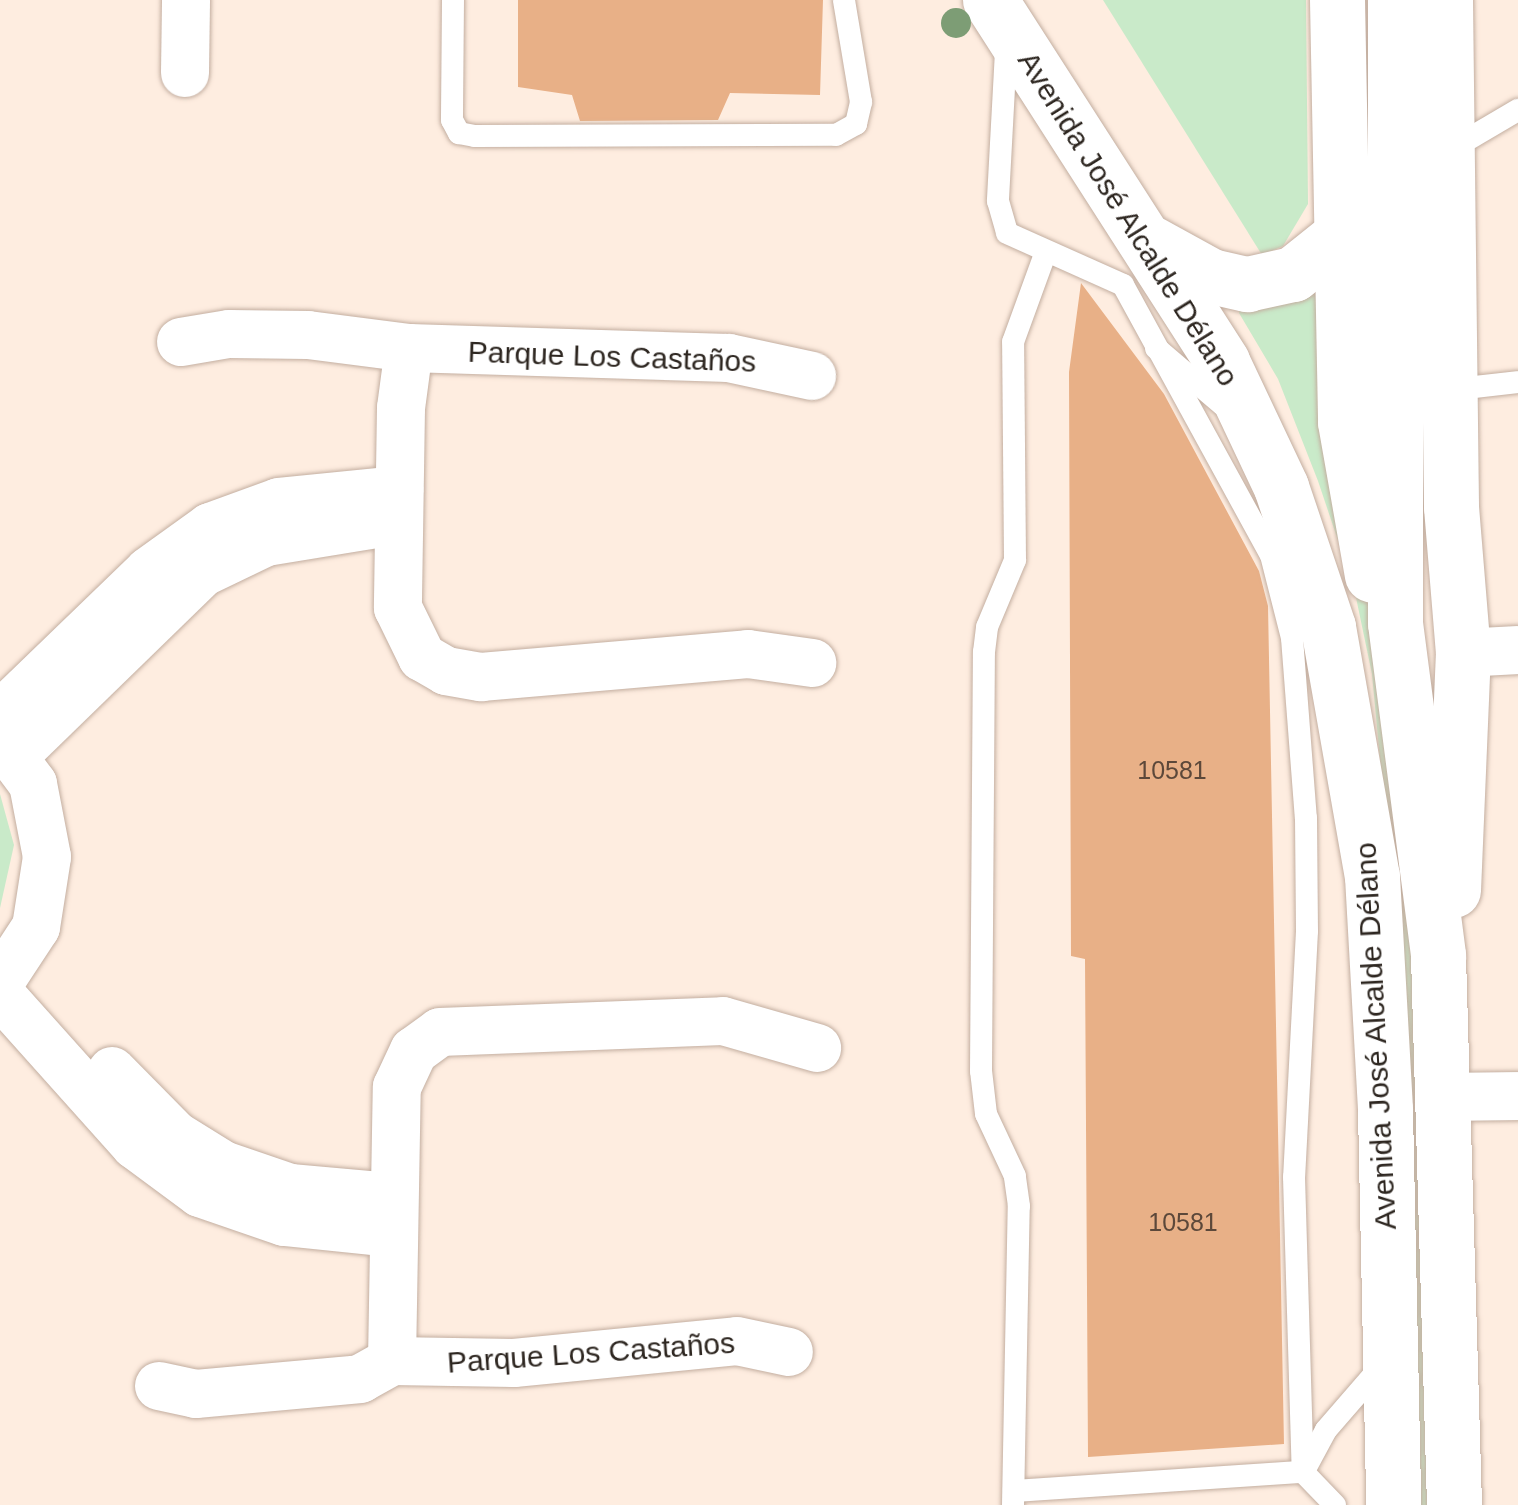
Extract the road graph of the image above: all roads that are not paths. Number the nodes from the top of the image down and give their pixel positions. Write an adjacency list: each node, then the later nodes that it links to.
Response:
1 (186, 0): 8 (street)
2 (453, 0): 3 (lane)
3 (844, 0)
4 (1337, 0): 11 (main road)
5 (1395, 0): 22 (main road, Avenida José Alcalde Délano)
6 (1445, 0): 10 (main road)
7 (997, 11): 12 (main road, Avenida José Alcalde Délano); 13 (lane)
8 (185, 73)
9 (1518, 110): 10 (lane)
10 (1443, 154): 19 (main road)
11 (1338, 238): 12 (main road); 22 (main road)
12 (1144, 239): 20 (main road, Avenida José Alcalde Délano)
13 (1044, 254): 15 (lane); 38 (lane)
14 (182, 342): 16 (street, Parque Los Castaños)
15 (1153, 346): 20 (lane); 37 (lane)
16 (410, 348): 17 (street, Parque Los Castaños); 21 (street)
17 (812, 376)
18 (1518, 382): 19 (lane)
19 (1448, 390): 24 (main road)
20 (1254, 428): 34 (main road, Avenida José Alcalde Délano)
21 (398, 506): 25 (street); 26 (street)
22 (1395, 623): 27 (main road, Avenida José Alcalde Délano)
23 (1518, 650): 24 (street)
24 (1463, 653): 27 (main road)
25 (812, 663)
26 (5, 737): 28 (street)
27 (1438, 956): 31 (main road, Avenida José Alcalde Délano)
28 (5, 980): 32 (street)
29 (817, 1048): 32 (street)
30 (1518, 1096): 31 (street)
31 (1445, 1097): 41 (main road, Avenida José Alcalde Délano)
32 (390, 1215): 35 (street)
33 (789, 1352): 35 (street, Parque Los Castaños)
34 (1389, 1357): 37 (lane); 40 (main road, Avenida José Alcalde Délano)
35 (392, 1362): 36 (street, Parque Los Castaños)
36 (160, 1386)
37 (1303, 1472): 38 (lane); 39 (lane)
38 (1014, 1498)
39 (1335, 1505)
40 (1393, 1505)
41 (1454, 1505)

